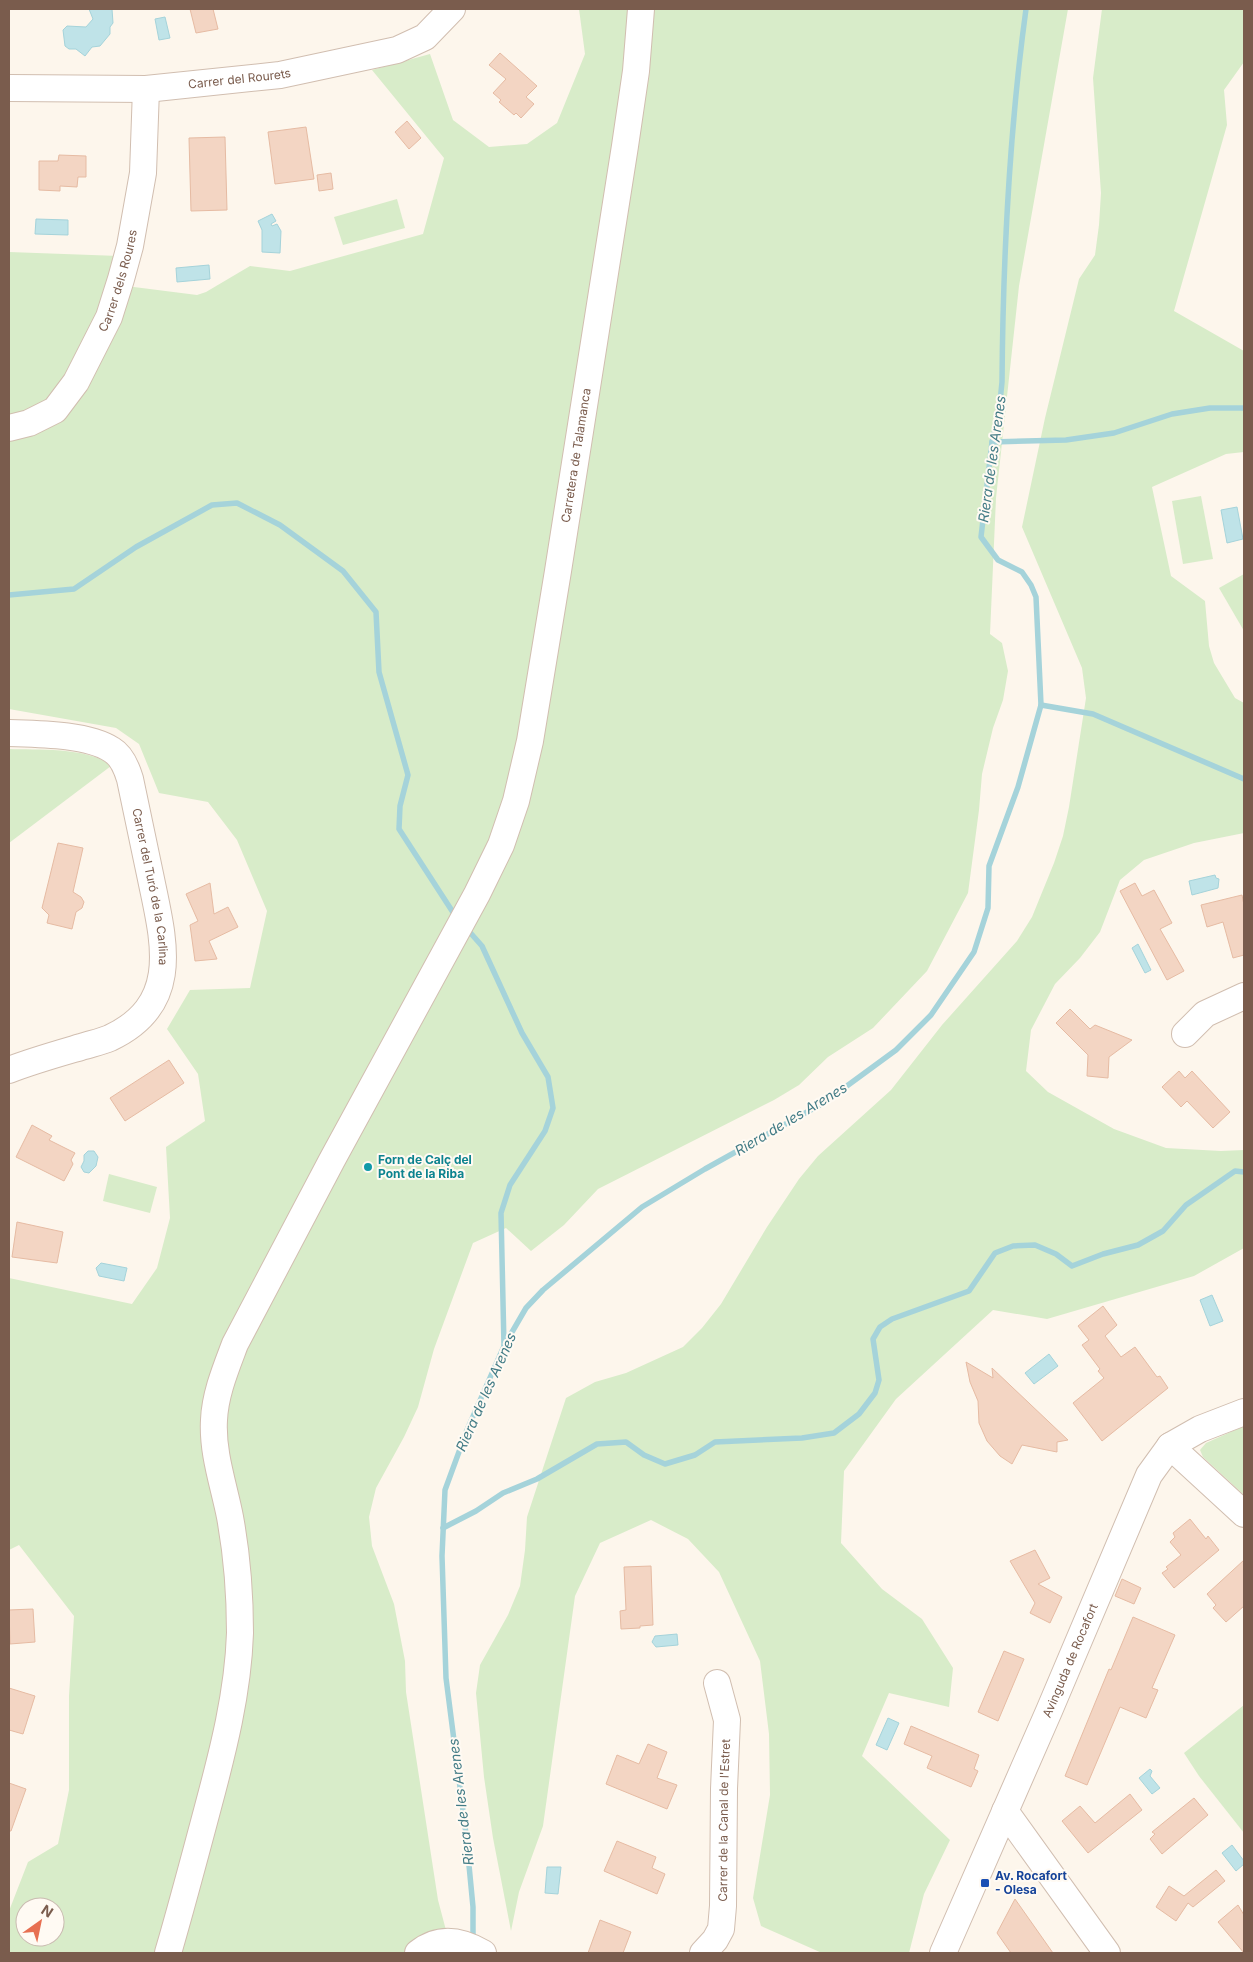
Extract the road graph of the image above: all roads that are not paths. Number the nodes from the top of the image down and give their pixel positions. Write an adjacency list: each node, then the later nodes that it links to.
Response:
1 (452, 9): 4 (street, Carrer del Rourets)
2 (641, 9): 15 (street, Carretera de Talamanca)
3 (9, 88): 4 (street, Carrer del Rourets)
4 (146, 89): 5 (street, Carrer dels Roures)
5 (9, 428)
6 (9, 733): 9 (street, Carrer del Turó de la Carlina)
7 (1244, 996): 8 (street)
8 (1185, 1034)
9 (9, 1070)
10 (1244, 1412): 11 (street, Avinguda de Rocafort)
11 (1170, 1446): 12 (street); 14 (street, Avinguda de Rocafort)
12 (1244, 1514)
13 (717, 1683): 18 (street, Carrer de la Canal de l'Estret)
14 (1005, 1811): 19 (street, Avinguda de Rocafort); 20 (street)
15 (168, 1953)
16 (418, 1953): 17 (street)
17 (483, 1953)
18 (703, 1953)
19 (943, 1953)
20 (1107, 1953)

